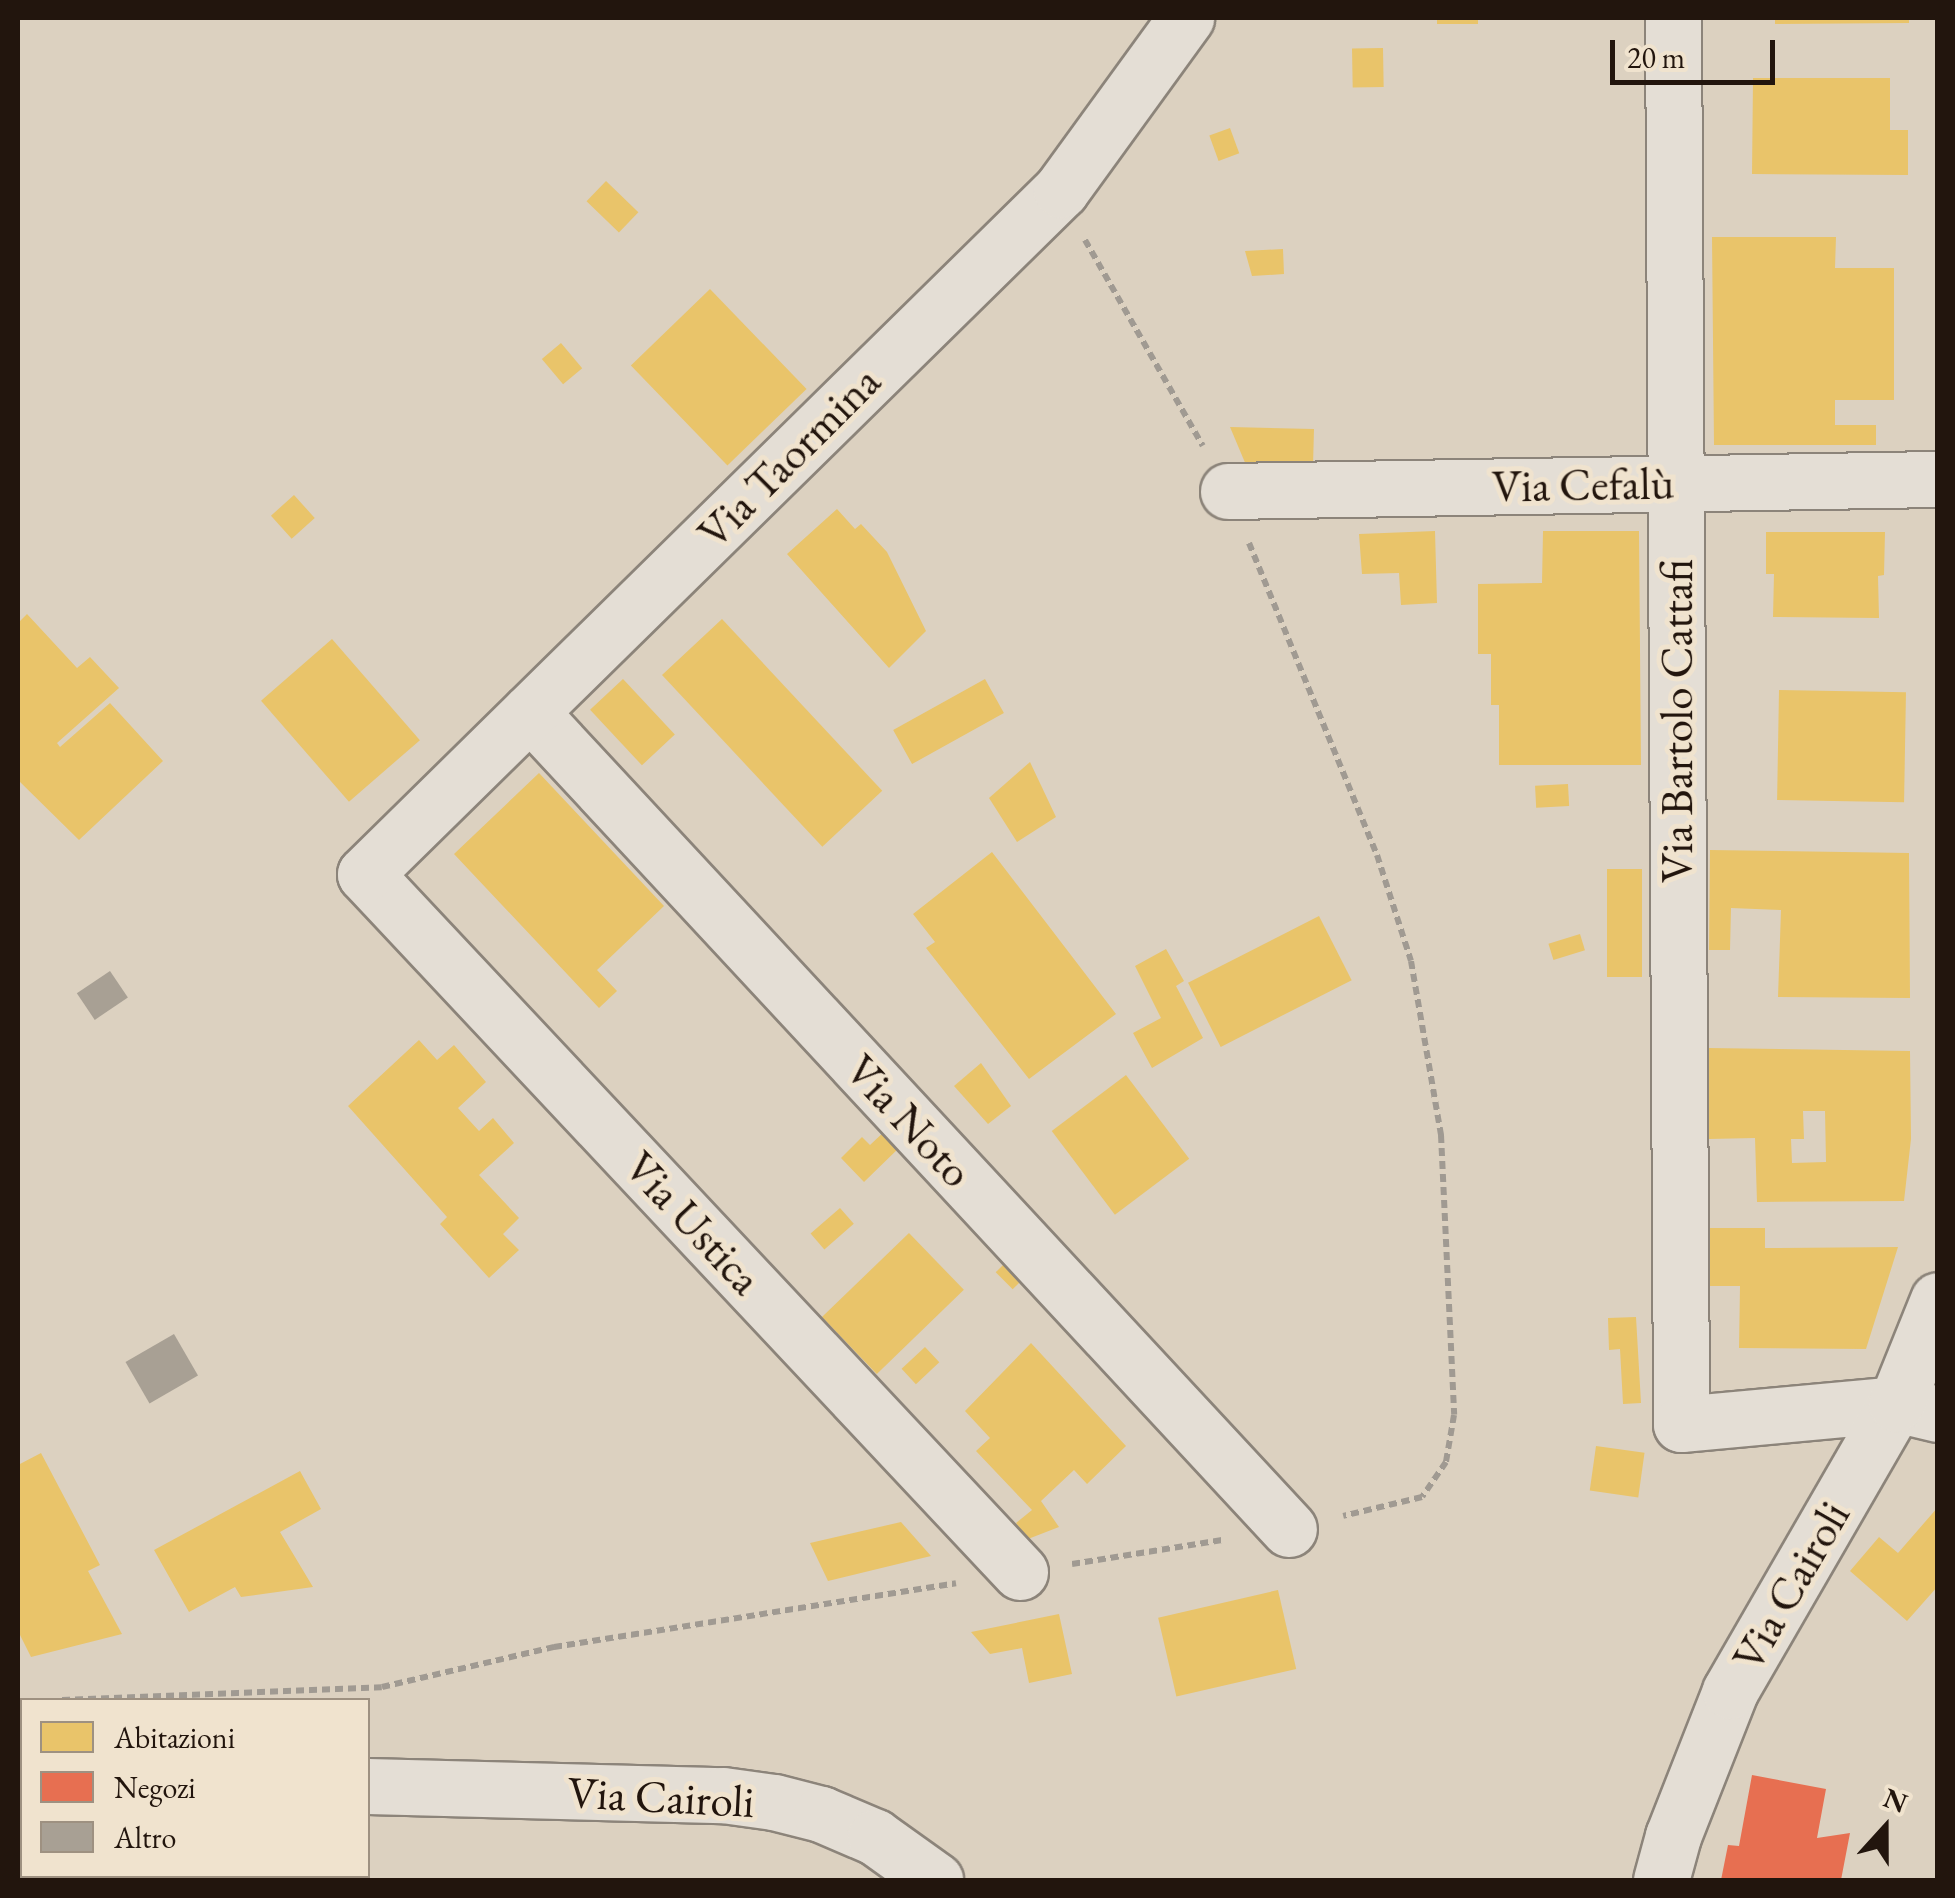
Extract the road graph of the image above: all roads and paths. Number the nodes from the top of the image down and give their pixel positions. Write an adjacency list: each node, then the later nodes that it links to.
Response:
1 (1186, 18): 6 (street, Via Taormina)
2 (1673, 18): 4 (street, Via Bartolo Cattafi)
3 (1938, 479): 4 (street, Via Cefalù)
4 (1676, 483): 5 (street, Via Cefalù); 9 (street, Via Bartolo Cattafi)
5 (1228, 491)
6 (530, 712): 7 (street, Via Taormina); 10 (street, Via Noto)
7 (365, 874): 11 (street, Via Ustica)
8 (1938, 1300): 9 (street, Via Cairoli)
9 (1917, 1409): 14 (street, Via Cairoli)
10 (1289, 1529)
11 (1020, 1572)
12 (370, 1786): 13 (street, Via Cairoli)
13 (935, 1880)
14 (1661, 1880)

